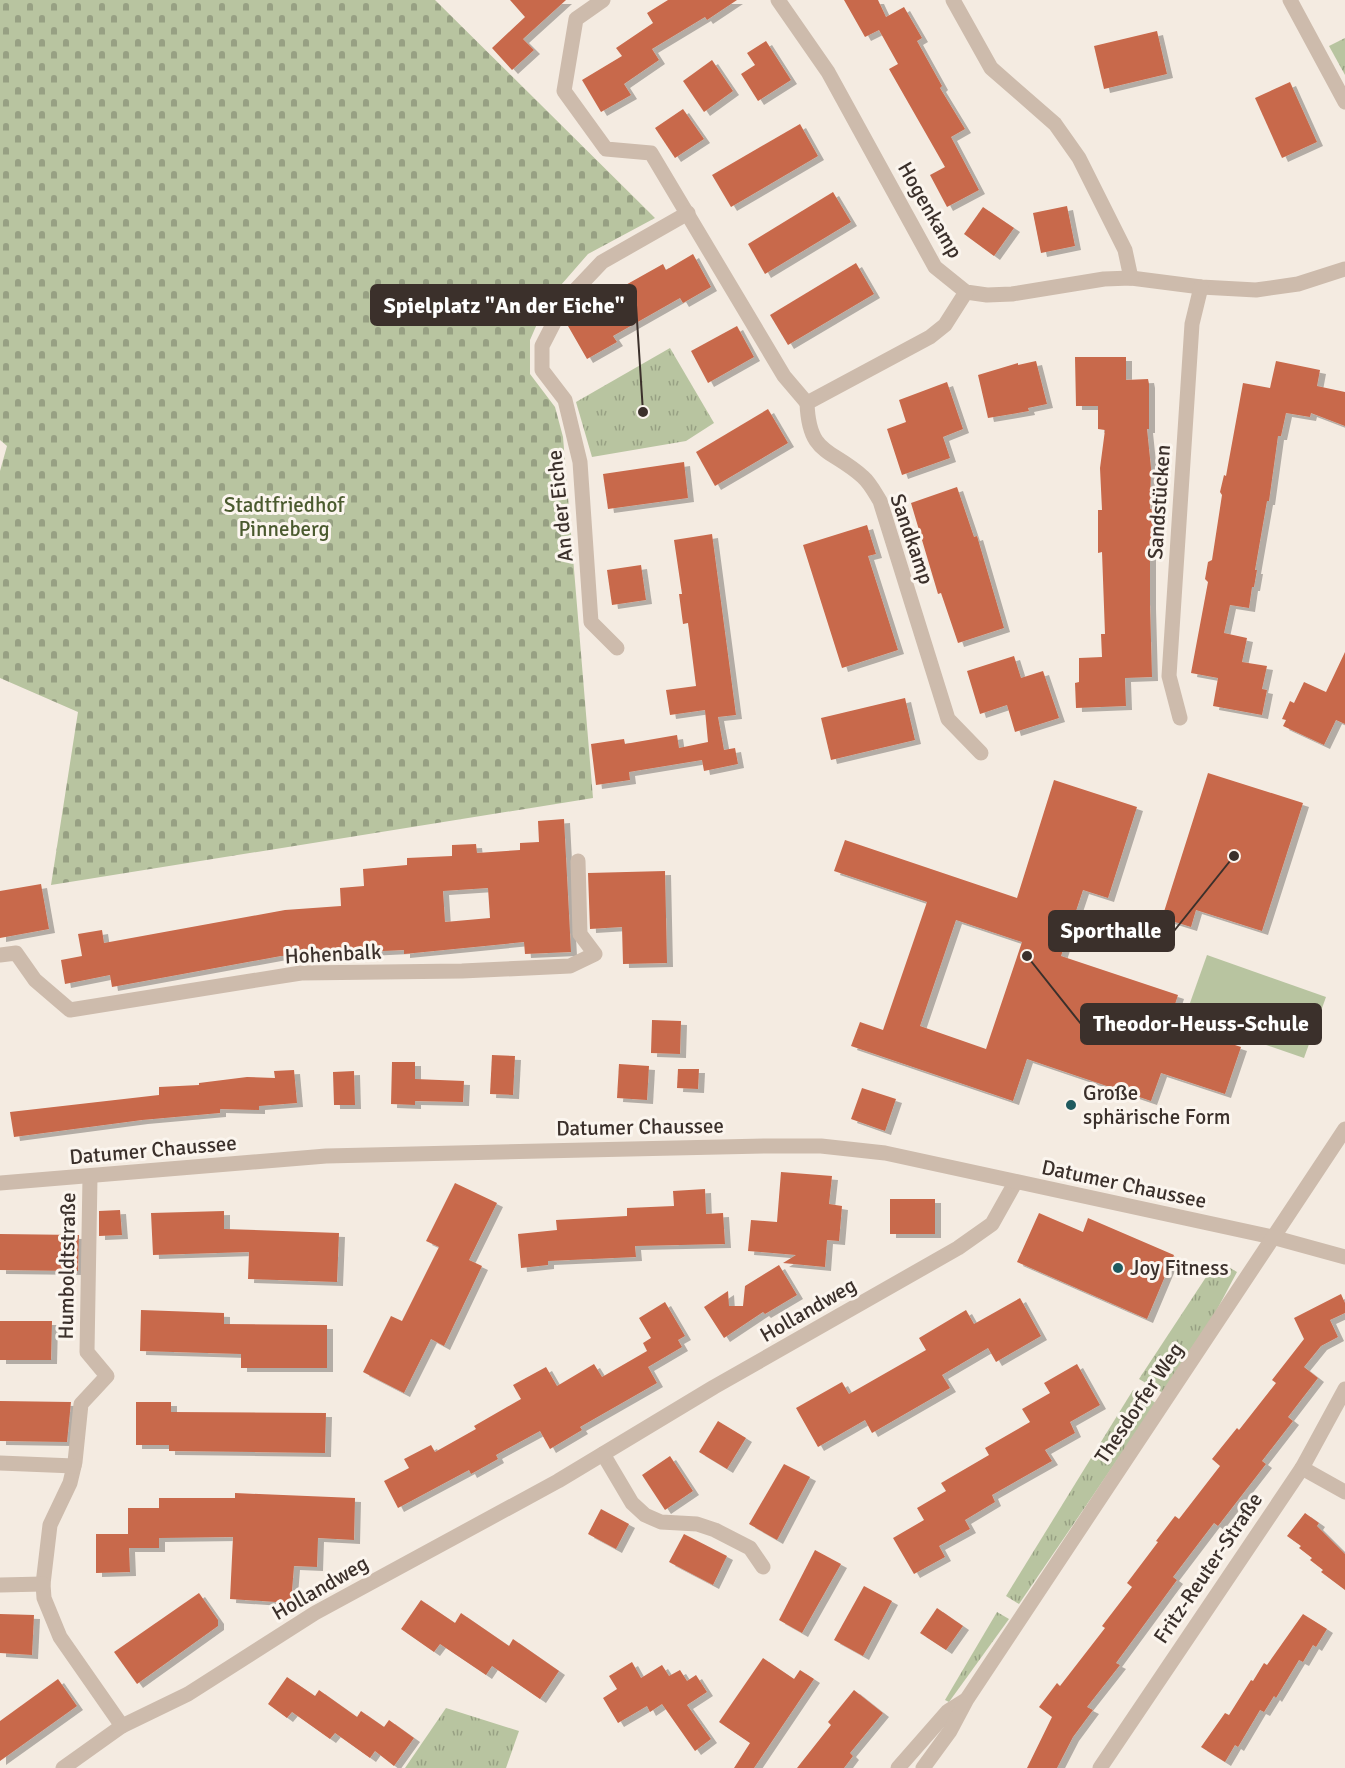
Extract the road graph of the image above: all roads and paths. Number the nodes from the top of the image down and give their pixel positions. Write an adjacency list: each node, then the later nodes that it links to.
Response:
1 (603, 0): 6 (street)
2 (778, 0): 10 (street, Hogenkamp)
3 (953, 0): 8 (street)
4 (1290, 0): 5 (street)
5 (1345, 102)
6 (688, 213): 11 (street); 12 (street, An der Eiche)
7 (1345, 269): 9 (street)
8 (1131, 278): 9 (street); 10 (street)
9 (1201, 287): 13 (street, Sandstücken)
10 (966, 292): 11 (street)
11 (807, 403): 14 (street, Sandkamp)
12 (617, 648)
13 (1180, 718)
14 (981, 753)
15 (578, 861): 16 (street, Hohenbalk)
16 (0, 955)
17 (1345, 1129): 21 (street, Thesdorfer Weg)
18 (90, 1177): 19 (street, Datumer Chaussee); 20 (street, Datumer Chaussee); 26 (street, Humboldtstraße)
19 (0, 1183)
20 (1015, 1183): 21 (street, Datumer Chaussee); 24 (street, Hollandweg)
21 (1272, 1237): 22 (street, Datumer Chaussee); 32 (street, Thesdorfer Weg)
22 (1345, 1257)
23 (1345, 1389): 27 (street, Fritz-Reuter-Straße)
24 (603, 1454): 29 (street); 33 (street, Hollandweg)
25 (0, 1463): 26 (street)
26 (74, 1466): 30 (street, Humboldtstraße)
27 (1302, 1468): 28 (street); 37 (street, Fritz-Reuter-Straße)
28 (1345, 1492)
29 (763, 1567)
30 (43, 1584): 31 (street); 33 (street, Humboldtstraße)
31 (0, 1586)
32 (967, 1699): 35 (street, Thesdorfer Weg); 36 (street, Thesdorfer Weg)
33 (122, 1726): 34 (street, Hollandweg)
34 (63, 1768)
35 (898, 1768)
36 (923, 1768)
37 (1100, 1768)

